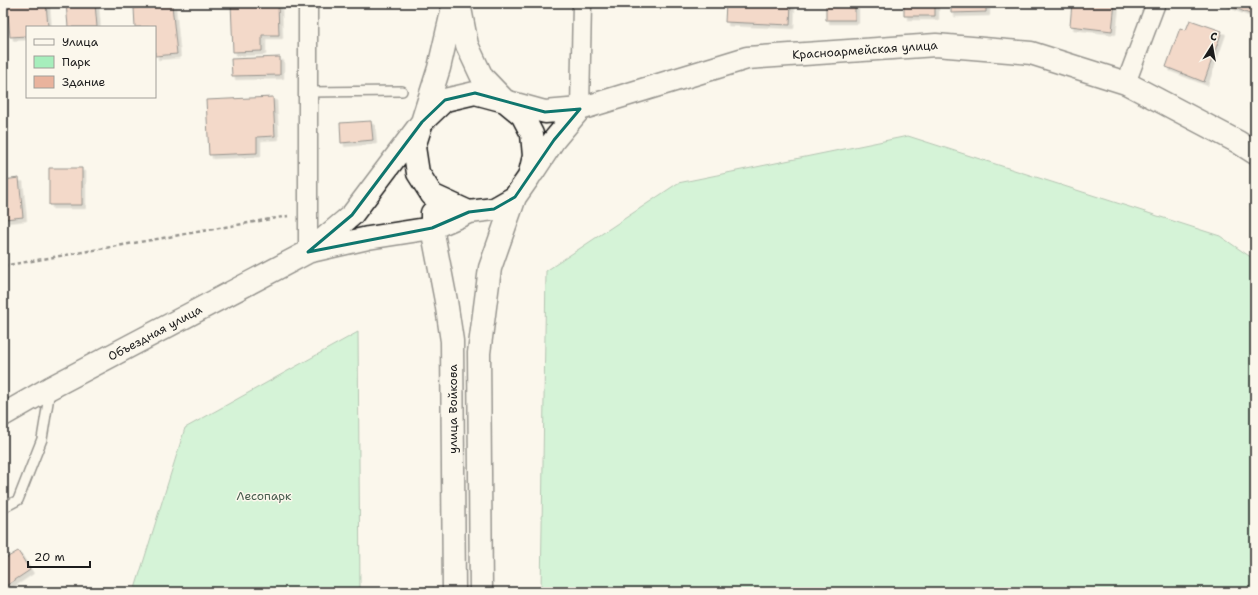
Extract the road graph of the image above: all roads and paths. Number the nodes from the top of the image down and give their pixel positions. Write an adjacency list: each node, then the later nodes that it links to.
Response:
1 (308, 3): 8 (street)
2 (454, 3): 11 (main road)
3 (459, 3): 9 (main road)
4 (582, 3): 10 (street)
5 (1156, 3): 6 (street)
6 (1126, 83): 10 (main road, Красноармейская улица); 12 (main road, Красноармейская улица)
7 (402, 91): 8 (lane)
8 (308, 92): 16 (street)
9 (505, 101): 10 (main road, Красноармейская улица); 11 (main road); 13 (main road)
10 (580, 109): 13 (main road)
11 (422, 122): 14 (main road); 19 (main road)
12 (1255, 153)
13 (529, 177): 15 (main road)
14 (432, 195): 17 (main road); 18 (main road, улица Войкова)
15 (515, 197): 17 (main road); 25 (main road)
16 (307, 212): 19 (street); 20 (path)
17 (469, 212): 18 (main road)
18 (432, 228): 19 (main road); 24 (main road, улица Войкова)
19 (308, 252): 21 (main road, Объездная улица)
20 (3, 266)
21 (50, 388): 22 (main road, Объездная улица); 23 (lane)
22 (3, 415)
23 (3, 508)
24 (454, 592)
25 (481, 592)

